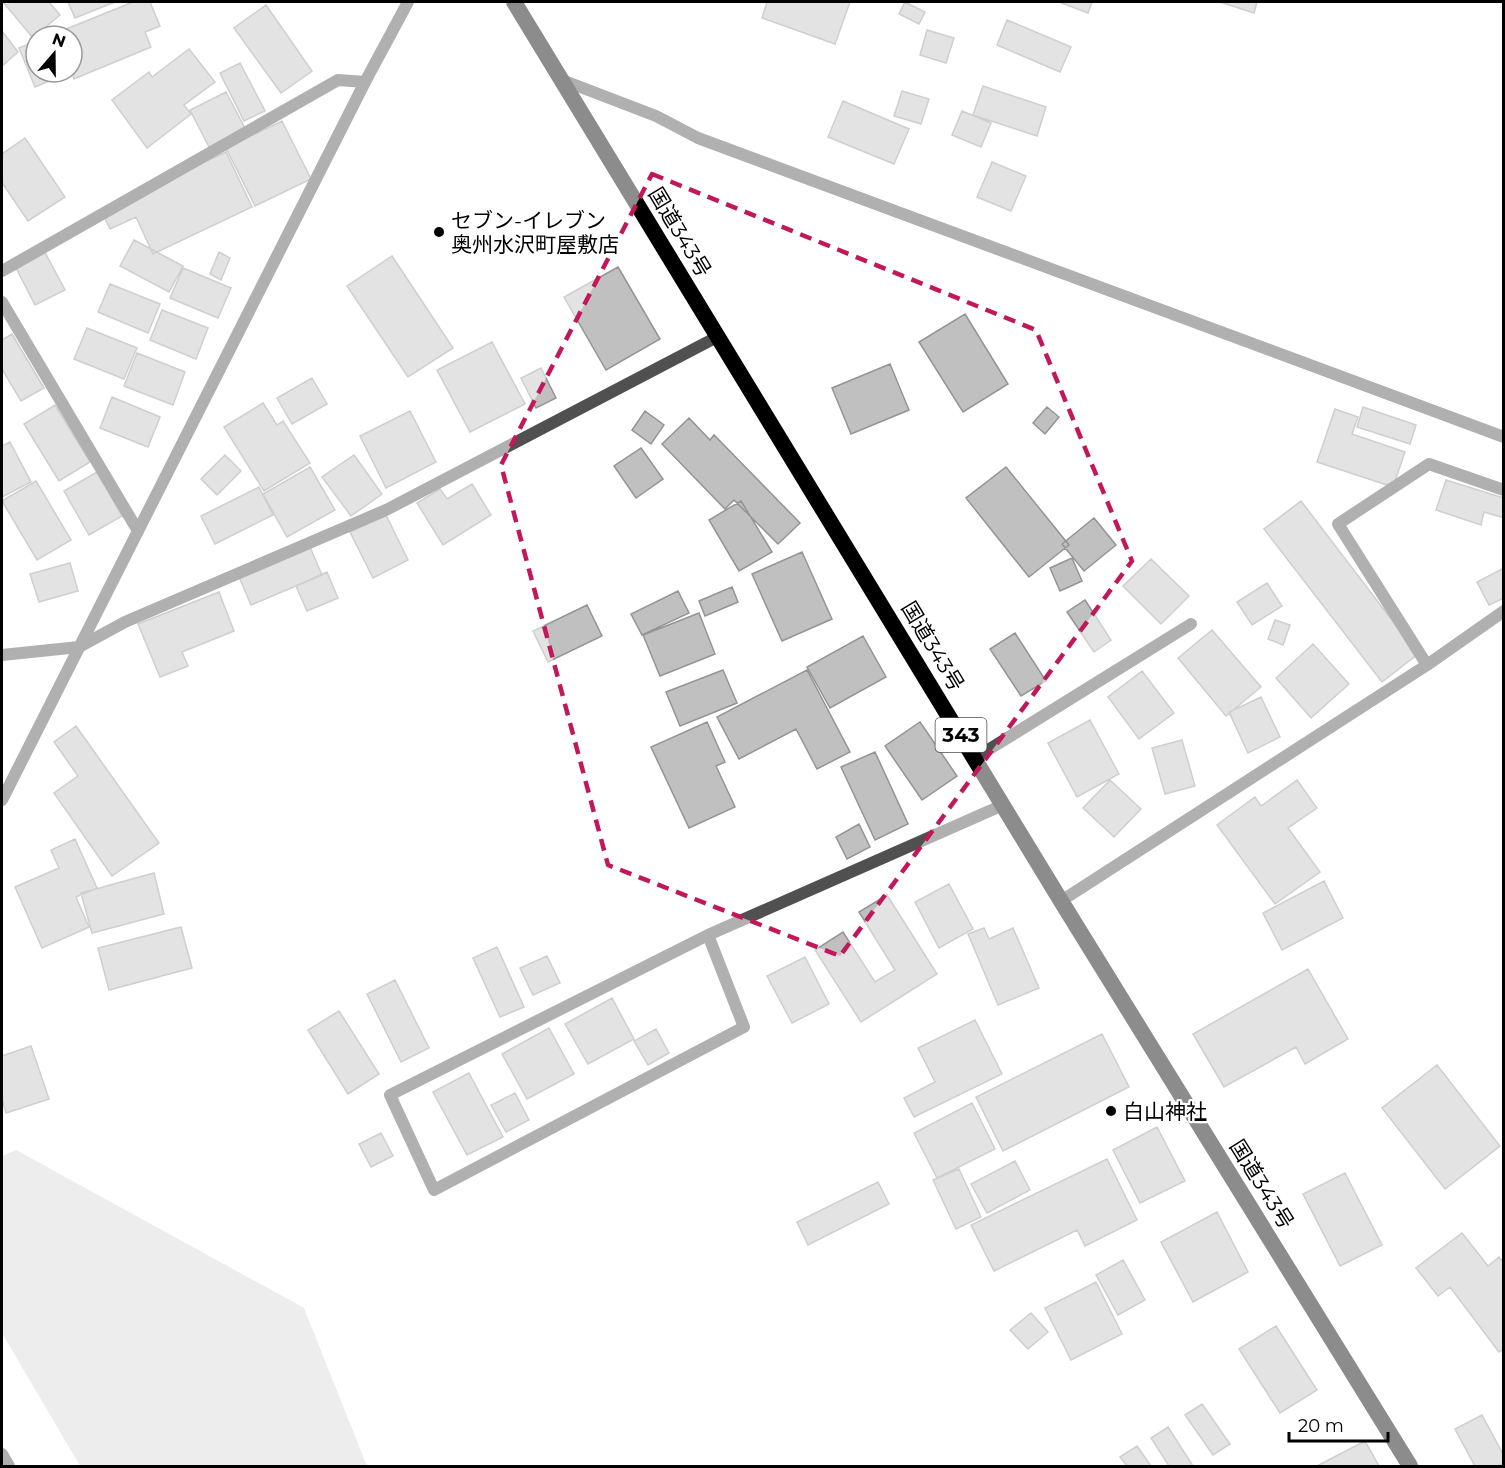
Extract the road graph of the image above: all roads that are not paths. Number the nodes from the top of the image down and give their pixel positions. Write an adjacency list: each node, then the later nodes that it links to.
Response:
1 (408, 2): 4 (street)
2 (514, 2): 3 (highway, 国道343号 / 343)
3 (562, 80): 7 (highway, 国道343号 / 343); 8 (street)
4 (365, 82): 5 (street); 10 (street)
5 (2, 271)
6 (2, 302): 10 (street)
7 (717, 337): 13 (street); 16 (highway, 国道343号 / 343)
8 (1503, 436)
9 (1503, 490): 15 (street)
10 (138, 531): 13 (street)
11 (1503, 611): 15 (street)
12 (1191, 624): 16 (street)
13 (79, 648): 14 (street); 17 (street)
14 (2, 654)
15 (1427, 665): 19 (street)
16 (975, 758): 18 (highway, 国道343号 / 343)
17 (2, 800)
18 (1003, 805): 19 (highway, 国道343号 / 343); 20 (street)
19 (1061, 901): 23 (highway, 国道343号 / 343)
20 (708, 935): 20 (street)
21 (2, 1454): 22 (street)
22 (9, 1467)
23 (1410, 1467)

